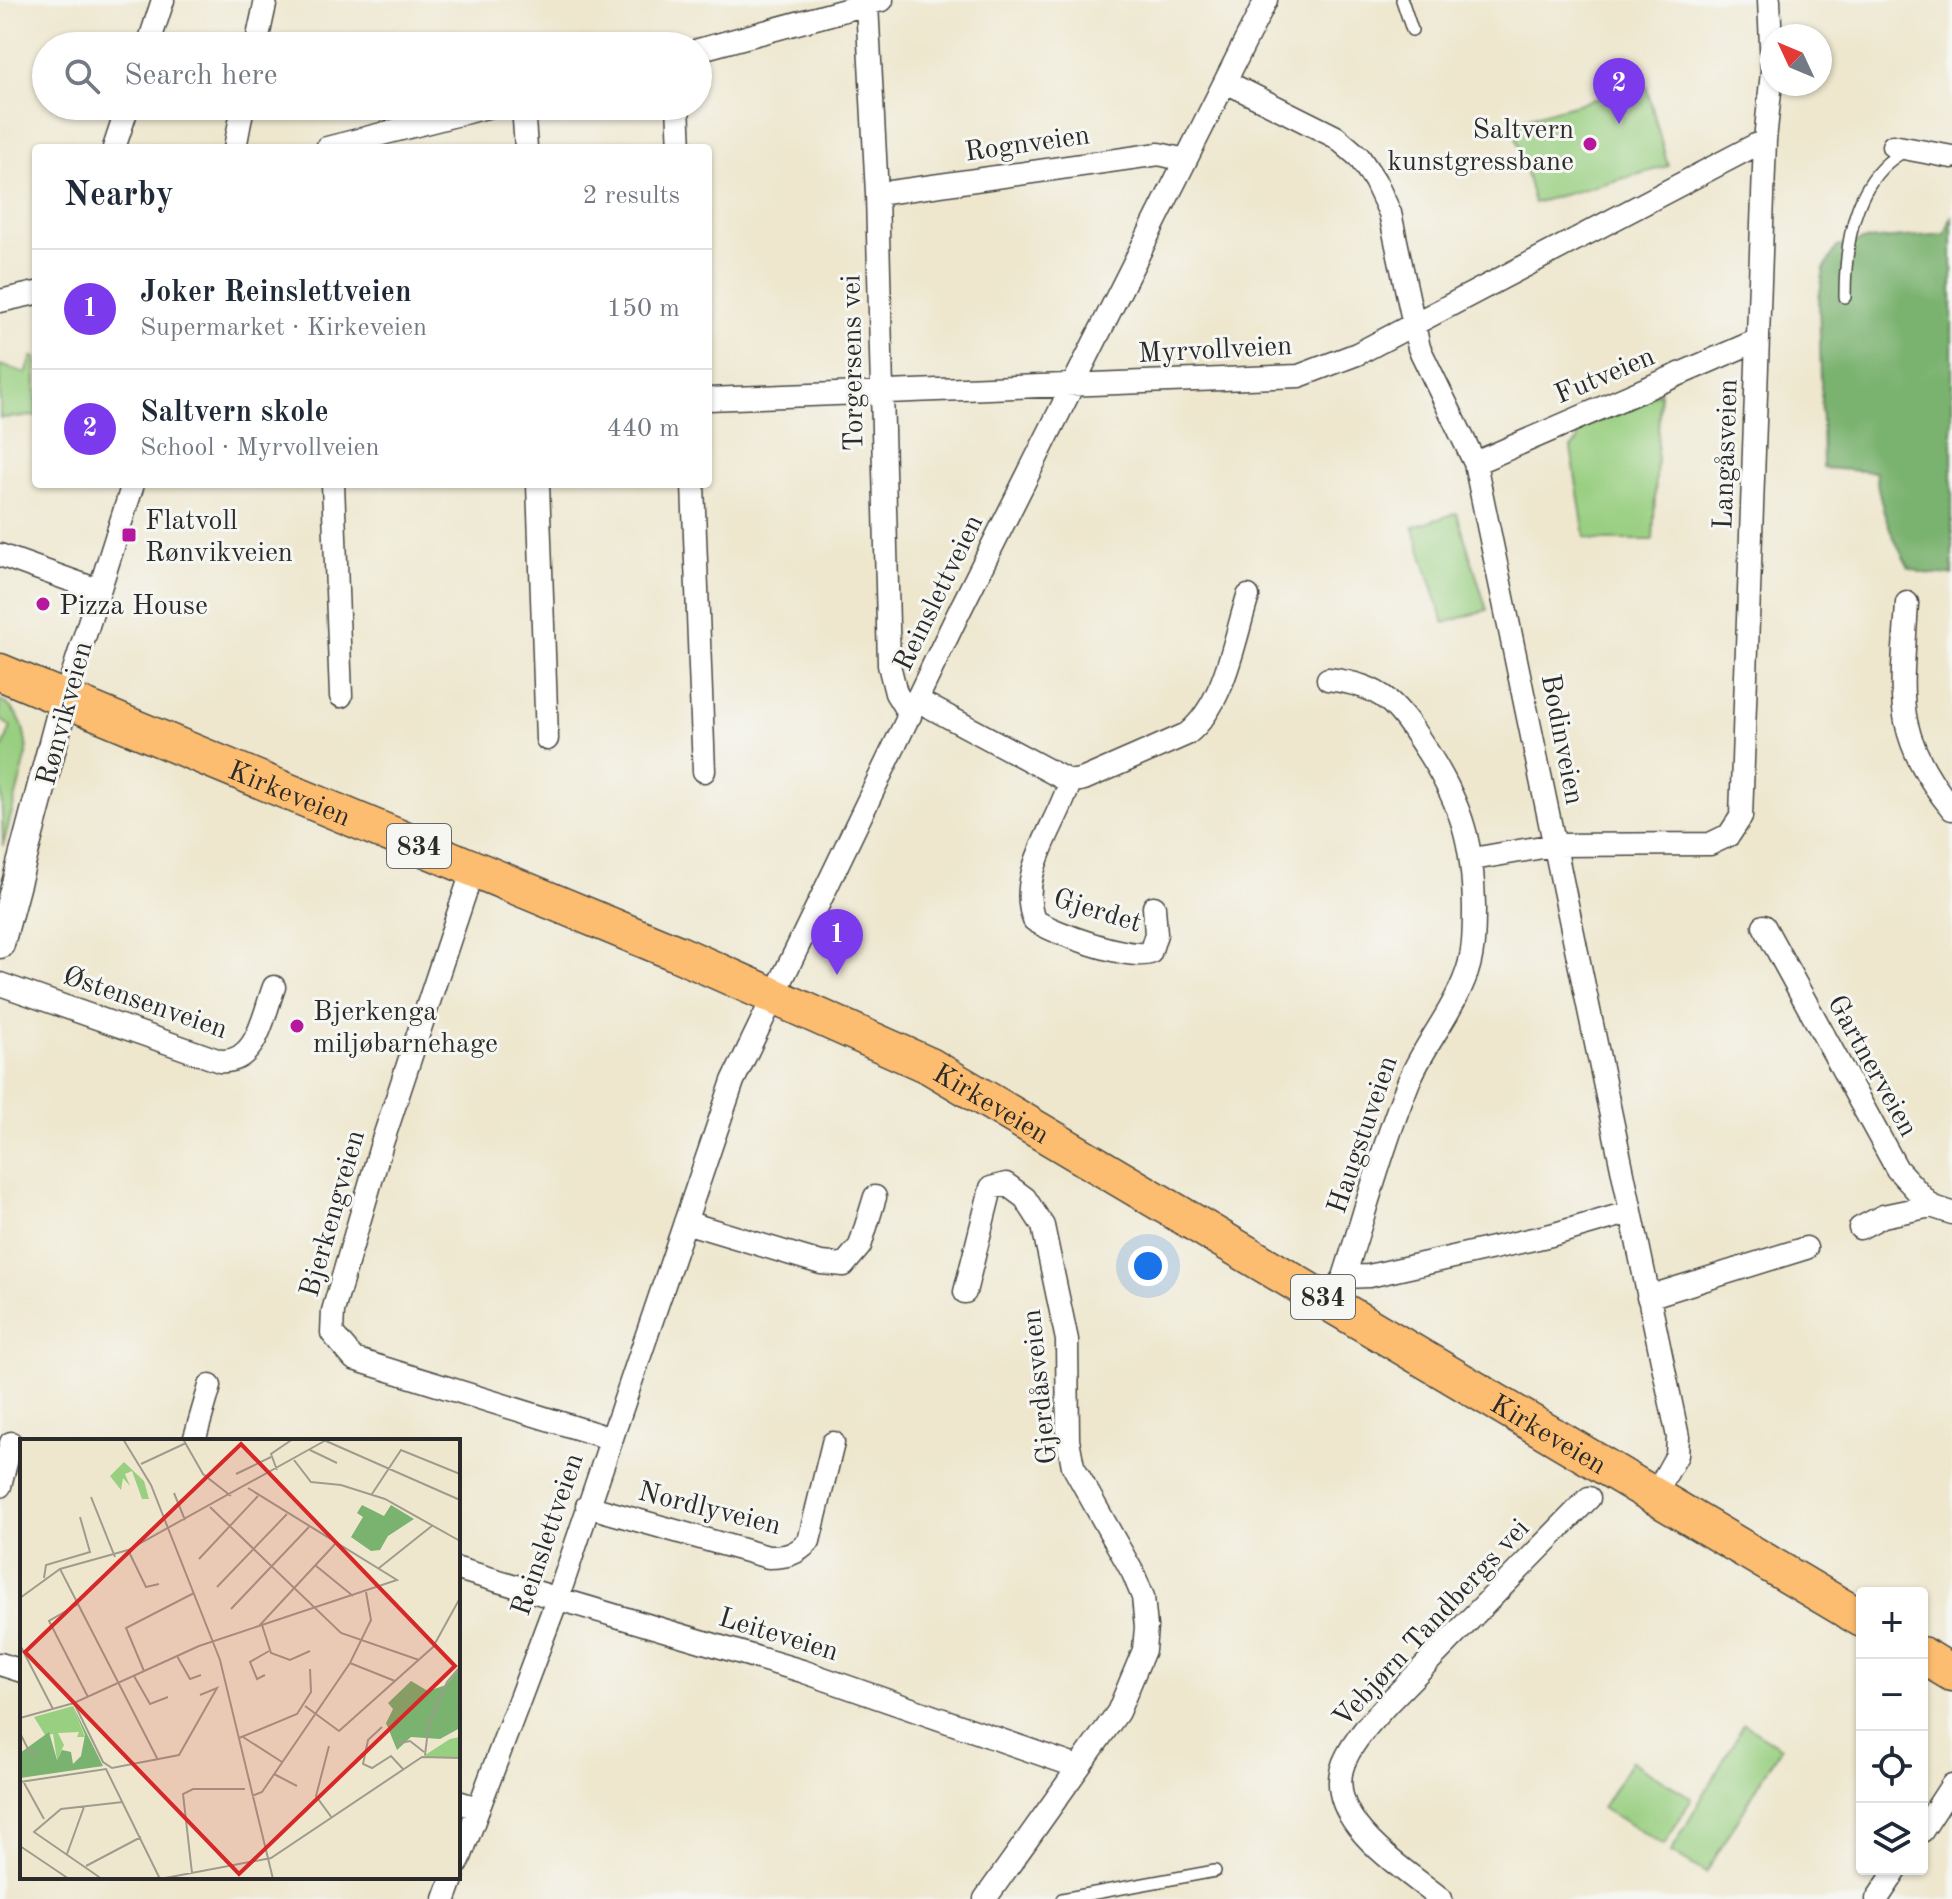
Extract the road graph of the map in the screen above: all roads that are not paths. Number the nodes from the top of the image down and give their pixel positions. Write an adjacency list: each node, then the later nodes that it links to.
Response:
1 (163, 0): 9 (street)
2 (266, 0): 10 (street)
3 (1266, 0): 12 (street, Reinslettveien)
4 (1402, 0): 8 (lane)
5 (1769, 0): 7 (street, Langåsveien)
6 (872, 1): 11 (street); 28 (street, Torgersens vei)
7 (1770, 24)
8 (1412, 30)
9 (153, 32)
10 (259, 32)
11 (712, 46)
12 (1226, 82): 27 (street, Reinslettveien); 32 (street, Bodinveien)
13 (1769, 96): 19 (street, Langåsveien)
14 (123, 120): 20 (street)
15 (240, 120): 21 (street)
16 (436, 120): 22 (street)
17 (524, 120): 23 (street)
18 (679, 120): 24 (street)
19 (1765, 140): 32 (street, Myrvollveien); 33 (street, Langåsveien)
20 (115, 144)
21 (236, 144)
22 (343, 144)
23 (526, 144)
24 (680, 144)
25 (1901, 147): 26 (street); 30 (lane)
26 (1952, 157)
27 (1185, 160): 28 (street, Rognveien); 34 (street, Reinslettveien)
28 (877, 194): 35 (street, Torgersens vei)
29 (32, 294): 31 (street)
30 (1845, 297)
31 (0, 301)
32 (1414, 325): 34 (street, Myrvollveien); 37 (street, Bodinveien)
33 (1758, 340): 37 (street, Futveien); 55 (street, Langåsveien)
34 (1074, 386): 35 (street, Myrvollveien); 50 (street, Reinslettveien)
35 (881, 391): 36 (street, Myrvollveien); 50 (street, Torgersens vei)
36 (712, 399)
37 (1475, 463): 55 (street, Bodinveien)
38 (132, 488): 43 (street, Rønvikveien)
39 (333, 488): 48 (street)
40 (538, 488): 51 (street)
41 (693, 488): 52 (street)
42 (0, 555): 43 (street)
43 (98, 590): 49 (street, Rønvikveien)
44 (1248, 596): 53 (street)
45 (1907, 603): 54 (street)
46 (0, 672): 49 (main road, 834)
47 (1328, 679): 56 (street, Haugstuveien)
48 (341, 696)
49 (65, 698): 57 (main road, Kirkeveien / 834); 60 (street, Rønvikveien)
50 (913, 708): 53 (street); 63 (street, Reinslettveien)
51 (547, 739)
52 (704, 771)
53 (1070, 782): 58 (street, Gjerdet)
54 (1952, 809)
55 (1554, 845): 56 (street); 66 (street, Bodinveien)
56 (1473, 859): 70 (street, Haugstuveien)
57 (473, 869): 63 (main road, Kirkeveien / 834); 74 (street, Bjerkengveien)
58 (1154, 907)
59 (1764, 926): 65 (street, Gartnerveien)
60 (0, 944)
61 (0, 984): 62 (street, Østensenveien)
62 (274, 987)
63 (773, 995): 67 (street, Reinslettveien); 70 (main road, Kirkeveien / 834)
64 (875, 1197): 67 (street)
65 (1942, 1210): 68 (street)
66 (1631, 1212): 70 (street); 72 (street, Bodinveien)
67 (685, 1222): 74 (street, Reinslettveien)
68 (1860, 1228)
69 (1806, 1248): 72 (street)
70 (1337, 1289): 79 (main road, Kirkeveien / 834)
71 (965, 1292): 89 (street, Gjerdåsveien)
72 (1648, 1297): 79 (street, Bodinveien)
73 (210, 1386): 75 (street)
74 (609, 1438): 81 (street, Reinslettveien)
75 (195, 1439)
76 (11, 1443): 78 (street)
77 (833, 1443): 81 (street, Nordlyveien)
78 (0, 1486)
79 (1654, 1496): 84 (main road, Kirkeveien / 834)
80 (1589, 1498): 100 (street, Vebjørn Tandbergs vei)
81 (587, 1506): 83 (street, Reinslettveien)
82 (460, 1570): 83 (street, Leiteveien)
83 (558, 1597): 89 (street, Leiteveien); 91 (street, Reinslettveien)
84 (1856, 1615)
85 (1928, 1659): 88 (main road)
86 (0, 1664): 87 (street)
87 (20, 1670)
88 (1952, 1673)
89 (1078, 1767): 98 (street, Gjerdåsveien)
90 (1952, 1785): 92 (street)
91 (468, 1805): 93 (street, Reinslettveien)
92 (1928, 1822)
93 (460, 1851)
94 (1215, 1871): 99 (lane)
95 (1893, 1875): 101 (street)
96 (452, 1879): 97 (street)
97 (445, 1899)
98 (985, 1899)
99 (1062, 1899)
100 (1441, 1899)
101 (1877, 1899)

